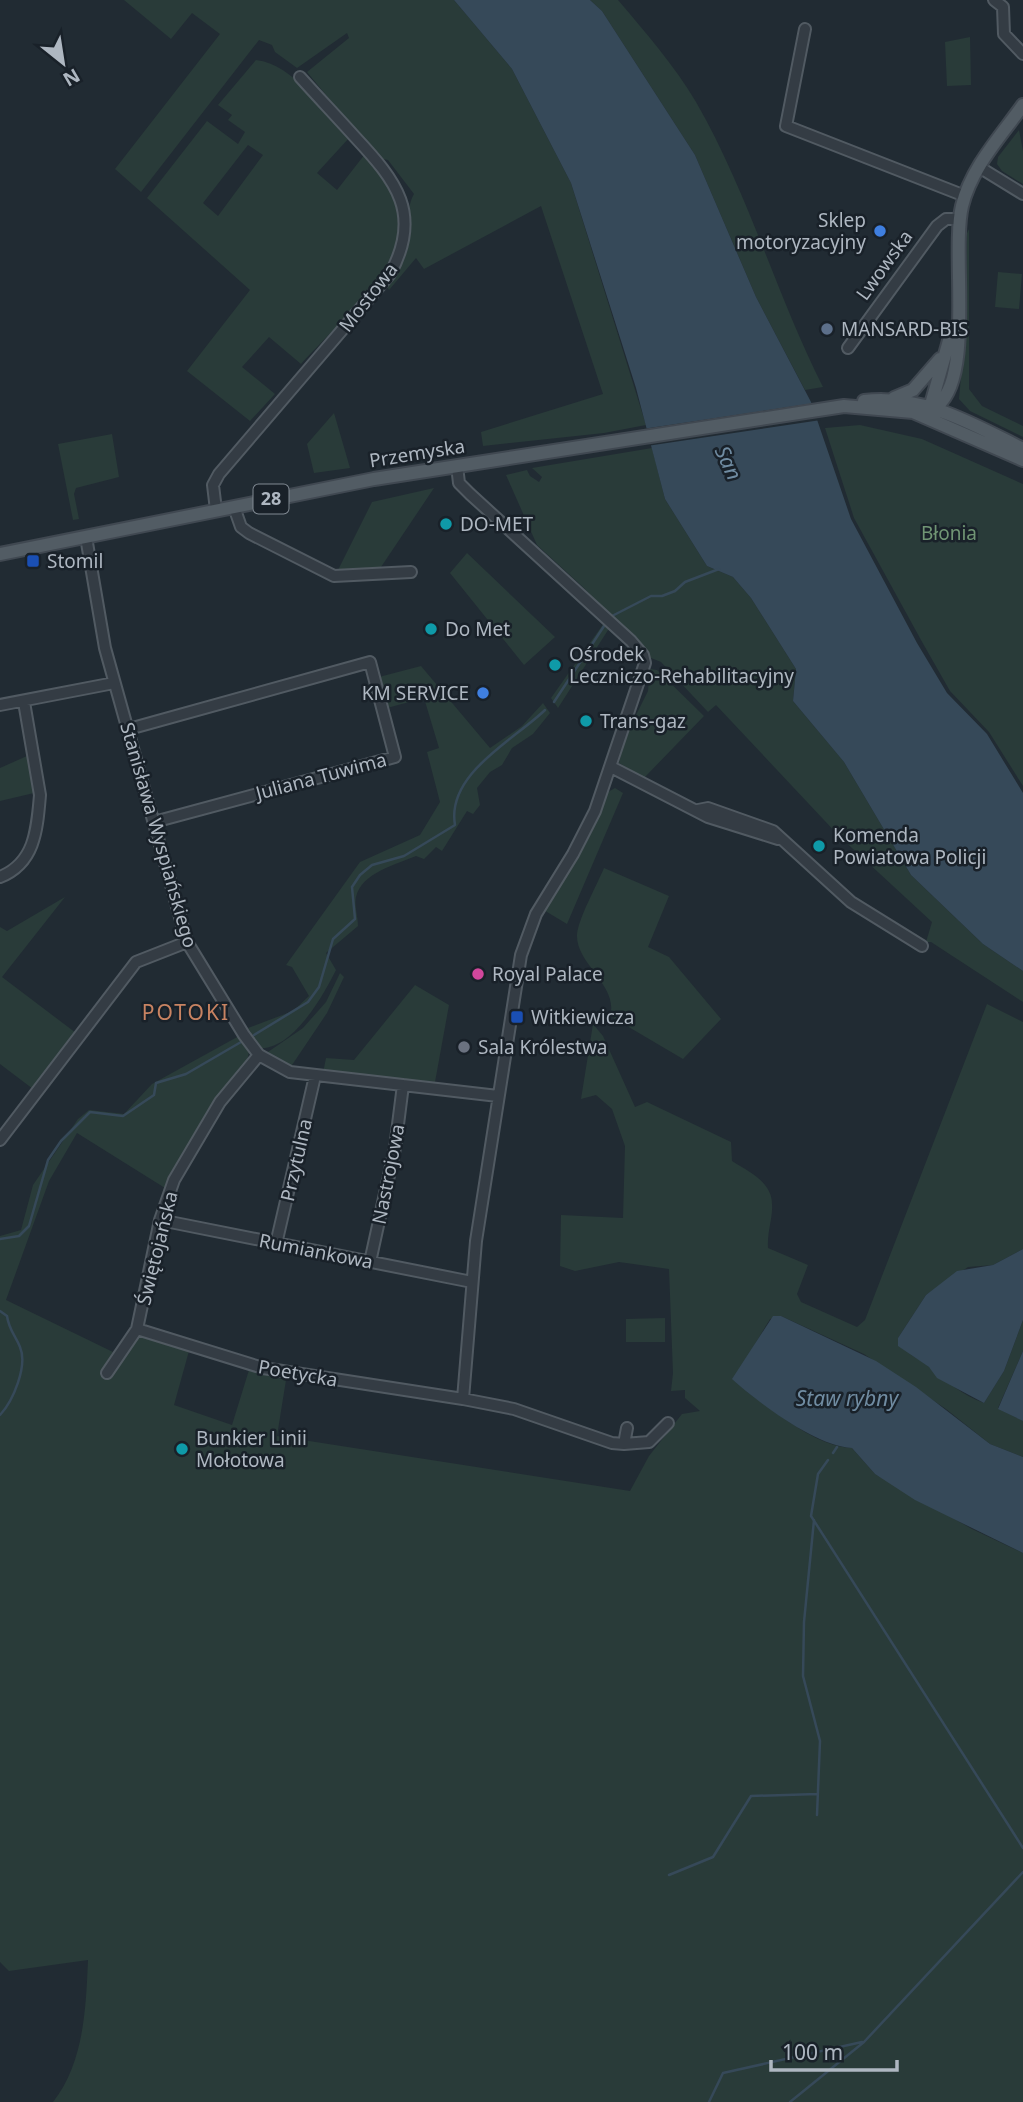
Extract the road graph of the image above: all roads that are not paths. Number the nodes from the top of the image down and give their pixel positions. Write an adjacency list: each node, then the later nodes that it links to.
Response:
1 (994, 0): 3 (street)
2 (805, 29): 8 (street)
3 (1023, 54)
4 (300, 77): 24 (street, Mostowa)
5 (1023, 105): 6 (main road, 28)
6 (979, 167): 7 (street); 8 (main road, 28)
7 (1023, 194)
8 (965, 196): 9 (main road, 28)
9 (960, 219): 10 (main road, 28); 12 (street, Lwowska)
10 (959, 295): 11 (main road, 28); 13 (main road, 28)
11 (950, 344): 14 (main road, 28); 16 (main road)
12 (848, 348)
13 (949, 388): 16 (main road, 28); 18 (main road)
14 (893, 399): 15 (main road, Przemyska / 28); 16 (main road, Przemyska)
15 (840, 407): 17 (main road, Przemyska / 28); 22 (main road, Przemyska / 28)
16 (933, 408): 17 (main road, 28); 18 (main road, Przemyska); 19 (main road)
17 (913, 412): 19 (main road, Przemyska)
18 (965, 420): 20 (main road, Przemyska)
19 (947, 426): 21 (main road, Przemyska)
20 (1023, 449)
21 (1023, 460)
22 (457, 466): 23 (main road, Przemyska / 28); 32 (street)
23 (234, 507): 24 (main road, Przemyska / 28); 27 (street)
24 (216, 510): 25 (main road, Przemyska / 28)
25 (86, 537): 26 (main road, Przemyska / 28); 28 (street, Stanisława Wyspiańskiego)
26 (0, 554)
27 (411, 572)
28 (114, 682): 29 (street); 31 (street, Stanisława Wyspiańskiego)
29 (24, 702): 30 (street); 34 (street)
30 (0, 705)
31 (129, 729): 33 (street, Stanisława Wyspiańskiego); 33 (street, Juliana Tuwima)
32 (611, 767): 36 (street); 40 (street)
33 (154, 822): 35 (street, Stanisława Wyspiańskiego)
34 (0, 877)
35 (187, 942): 37 (street, Stanisława Wyspiańskiego); 41 (street)
36 (922, 946)
37 (260, 1055): 38 (street, Stanisława Wyspiańskiego); 42 (street, Świętojańska)
38 (315, 1076): 39 (street, Stanisława Wyspiańskiego); 43 (street, Przytulna)
39 (403, 1085): 40 (street, Stanisława Wyspiańskiego); 44 (street, Nastrojowa)
40 (498, 1096): 45 (street)
41 (0, 1140)
42 (160, 1220): 43 (street, Rumiankowa); 46 (street, Świętojańska)
43 (276, 1244): 44 (street, Rumiankowa)
44 (370, 1262): 45 (street, Rumiankowa)
45 (472, 1282): 48 (street)
46 (137, 1329): 47 (street, Świętojańska); 48 (street, Poetycka)
47 (107, 1373)
48 (463, 1399): 51 (street)
49 (668, 1423): 51 (street)
50 (627, 1428): 51 (street)
51 (624, 1444)

